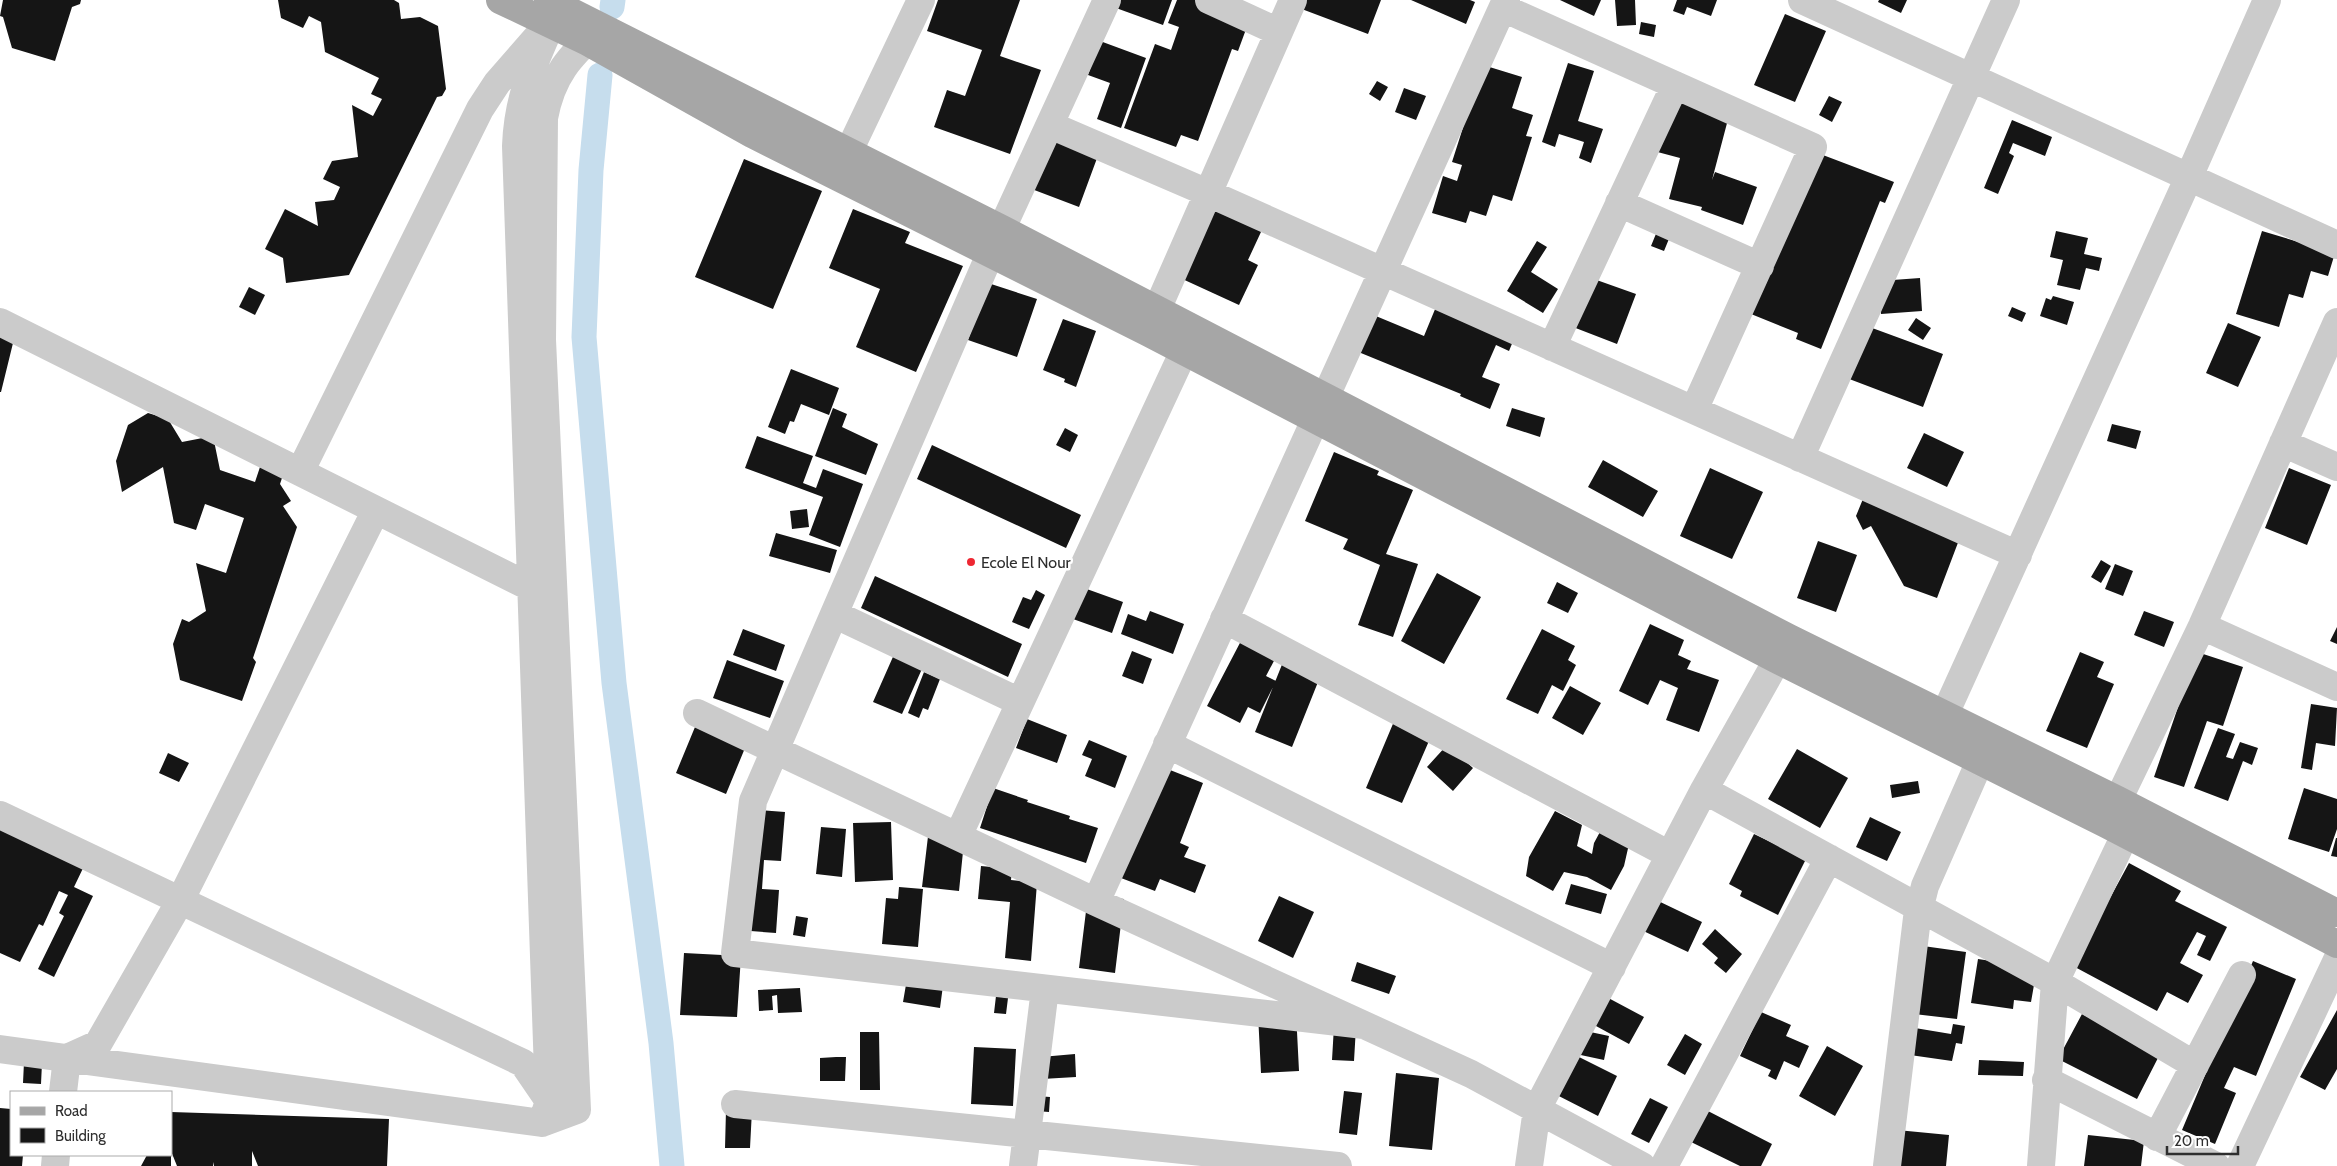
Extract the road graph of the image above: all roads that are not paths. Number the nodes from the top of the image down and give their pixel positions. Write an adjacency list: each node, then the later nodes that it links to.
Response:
1 (500, 0): 10 (main road)
2 (921, 0): 19 (street)
3 (1107, 0): 17 (street)
4 (1209, 0): 11 (street)
5 (1293, 0): 11 (street)
6 (1802, 0): 13 (street)
7 (2006, 0): 13 (street)
8 (2267, 0): 20 (street)
9 (1504, 4): 14 (street); 26 (street)
10 (552, 13): 12 (main road); 15 (street); 37 (street)
11 (1278, 32): 21 (street)
12 (593, 34): 15 (street); 16 (main road); 18 (main road)
13 (1971, 78): 20 (street); 35 (street)
14 (1675, 85): 22 (street); 25 (street)
15 (537, 90): 40 (street); 77 (street)
16 (765, 111): 18 (main road); 19 (main road)
17 (1050, 125): 21 (street); 23 (street)
18 (752, 134): 19 (main road)
19 (843, 164): 23 (main road)
20 (2188, 179): 24 (street); 39 (street)
21 (1208, 193): 26 (street); 27 (street)
22 (1620, 203): 25 (street); 30 (street)
23 (997, 241): 27 (main road); 41 (street)
24 (2337, 246)
25 (1760, 266): 33 (street)
26 (1382, 271): 30 (street); 32 (street)
27 (1152, 320): 31 (main road); 32 (main road)
28 (0, 322): 37 (street)
29 (2337, 322): 34 (street)
30 (1552, 347): 33 (street)
31 (1184, 351): 32 (main road); 46 (street)
32 (1320, 407): 42 (street); 44 (main road)
33 (1694, 410): 35 (street)
34 (2283, 443): 36 (street); 43 (street)
35 (1800, 458): 39 (street)
36 (2337, 467)
37 (300, 472): 38 (street)
38 (376, 510): 40 (street); 59 (street)
39 (2018, 555): 48 (street)
40 (532, 588): 77 (street)
41 (834, 614): 46 (street); 50 (street)
42 (1224, 619): 49 (street); 57 (street)
43 (2202, 626): 45 (street); 53 (street)
44 (1783, 648): 48 (main road); 52 (street)
45 (2337, 687)
46 (1020, 702): 56 (street)
47 (697, 713): 50 (street)
48 (1940, 726): 51 (main road); 53 (main road)
49 (1167, 744): 60 (street); 65 (street)
50 (775, 749): 56 (street); 68 (street)
51 (1980, 761): 55 (main road); 61 (street)
52 (1704, 790): 57 (street); 58 (street)
53 (2127, 805): 55 (street); 62 (main road)
54 (0, 815): 59 (street)
55 (2116, 829): 63 (main road); 67 (street)
56 (958, 836): 60 (street)
57 (1670, 855): 65 (street)
58 (1829, 858): 61 (street); 85 (street)
59 (180, 901): 71 (street); 77 (street)
60 (1096, 902): 69 (street)
61 (1920, 908): 67 (street); 86 (street)
62 (2337, 912)
63 (2337, 944)
64 (2337, 960): 89 (street)
65 (1612, 967): 76 (street)
66 (2242, 974): 72 (street)
67 (2055, 982): 72 (street); 73 (street)
68 (1045, 989): 69 (street); 78 (street)
69 (1364, 1025): 76 (street)
70 (0, 1050): 71 (street)
71 (67, 1058): 74 (street); 77 (street)
72 (2195, 1065): 79 (street)
73 (2046, 1080): 79 (street); 87 (street)
74 (63, 1091)
75 (735, 1104): 78 (street)
76 (1537, 1109): 83 (street); 84 (street)
77 (545, 1112)
78 (1026, 1134): 80 (street); 81 (street)
79 (2157, 1136): 88 (street)
80 (1173, 1158): 82 (street)
81 (1023, 1166)
82 (1332, 1166)
83 (1529, 1166)
84 (1642, 1166)
85 (1664, 1166)
86 (1887, 1166)
87 (2041, 1166)
88 (2216, 1166)
89 (2240, 1166)

